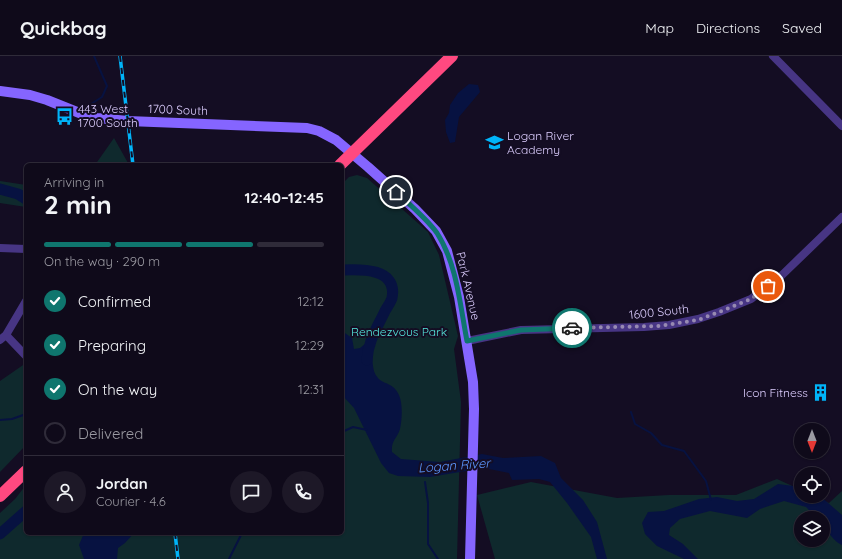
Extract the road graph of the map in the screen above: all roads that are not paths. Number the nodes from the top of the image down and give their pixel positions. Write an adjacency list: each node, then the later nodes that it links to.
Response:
1 (452, 56): 5 (highway)
2 (773, 56): 4 (street)
3 (0, 91): 5 (street, 1700 South)
4 (842, 126)
5 (352, 153): 6 (highway); 12 (street, Park Avenue)
6 (342, 163)
7 (842, 217): 12 (street, 1600 South)
8 (0, 248): 9 (street)
9 (24, 249)
10 (24, 304): 11 (street)
11 (3, 337): 13 (street)
12 (467, 341): 16 (street, Park Avenue)
13 (24, 354)
14 (24, 473): 15 (highway)
15 (0, 496)
16 (470, 559)

